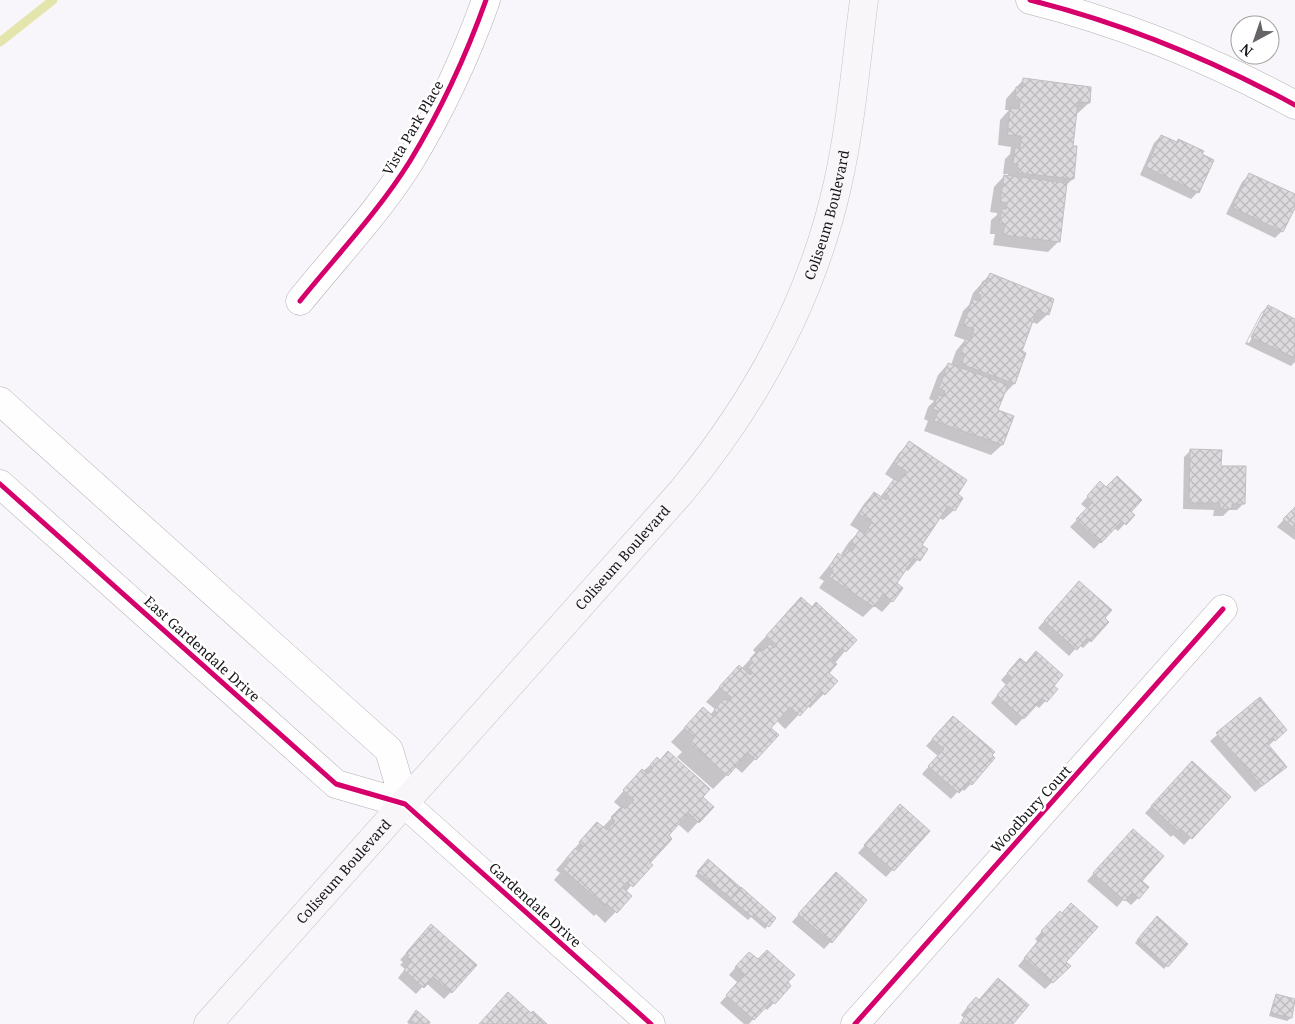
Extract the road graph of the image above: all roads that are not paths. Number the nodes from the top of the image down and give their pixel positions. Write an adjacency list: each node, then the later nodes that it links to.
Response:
1 (486, 0): 6 (street, Vista Park Place)
2 (864, 0): 10 (main road, Coliseum Boulevard)
3 (1030, 0): 4 (street)
4 (1097, 9): 5 (street)
5 (1295, 105)
6 (300, 301)
7 (0, 401): 10 (street)
8 (0, 484): 10 (street, East Gardendale Drive)
9 (1223, 609): 13 (street, Woodbury Court)
10 (405, 804): 11 (main road, Coliseum Boulevard); 12 (street, Gardendale Drive)
11 (208, 1024)
12 (651, 1024)
13 (855, 1024)

